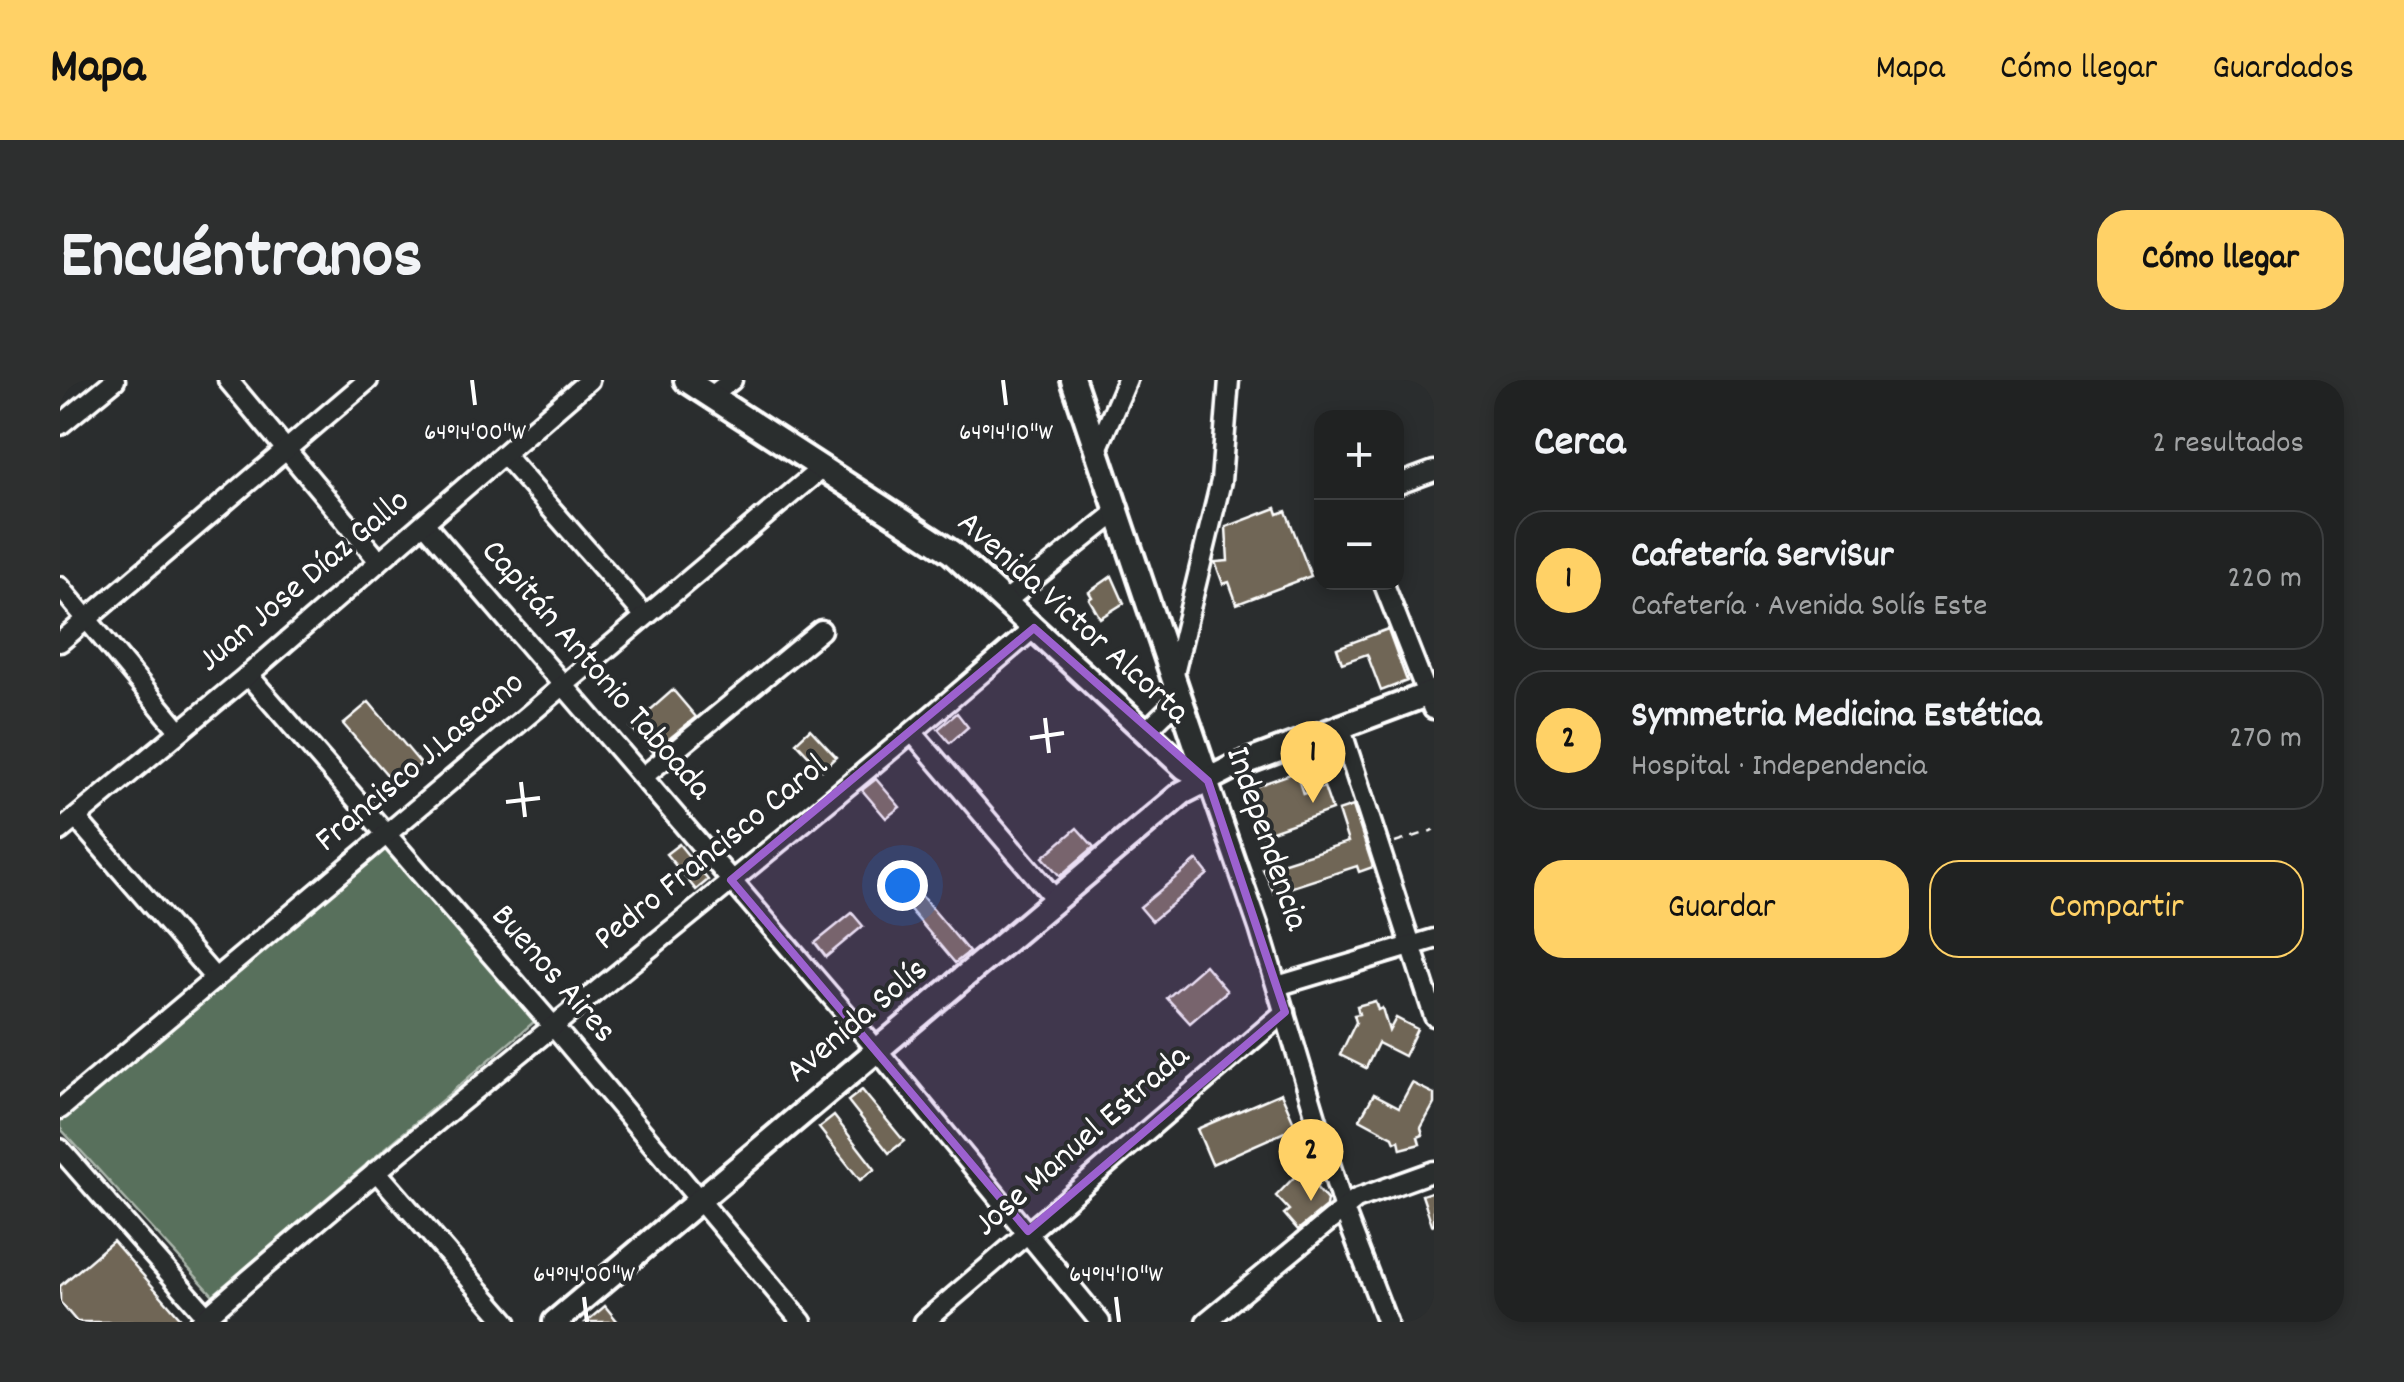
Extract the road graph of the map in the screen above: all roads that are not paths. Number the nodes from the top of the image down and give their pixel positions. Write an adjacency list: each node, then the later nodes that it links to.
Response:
1 (115, 380): 11 (street)
2 (228, 380): 12 (street)
3 (368, 380): 12 (street)
4 (589, 380): 14 (street, Juan Jose Díaz Gallo)
5 (686, 380): 10 (main road, Avenida Victor Alcorta)
6 (732, 380): 10 (street)
7 (1072, 380): 13 (main road, Independencia)
8 (1127, 380): 13 (street)
9 (1228, 380): 26 (street)
10 (710, 397): 15 (main road, Avenida Victor Alcorta)
11 (60, 425)
12 (287, 450): 20 (street); 27 (street)
13 (1096, 452): 18 (main road, Independencia)
14 (505, 456): 19 (street, Juan Jose Díaz Gallo); 24 (street)
15 (823, 466): 23 (main road, Avenida Victor Alcorta); 24 (street, Francisco J.Lascano)
16 (1434, 472): 17 (street)
17 (1404, 482)
18 (1117, 512): 23 (street); 25 (main road, Independencia)
19 (424, 524): 20 (street, Juan Jose Díaz Gallo); 32 (street, Capitán Antonio Taboada)
20 (379, 561): 31 (street, Juan Jose Díaz Gallo)
21 (60, 588): 27 (street)
22 (1386, 590): 34 (street)
23 (1006, 601): 28 (main road, Avenida Victor Alcorta)
24 (645, 616): 32 (street, Francisco J.Lascano)
25 (1152, 616): 26 (street); 33 (main road, Independencia)
26 (1188, 618): 33 (street)
27 (87, 619): 30 (street); 35 (street)
28 (1034, 628): 36 (main road, Avenida Victor Alcorta); 37 (street, Pedro Francisco Carol)
29 (821, 630): 39 (street)
30 (60, 642)
31 (248, 675): 35 (street, Juan Jose Díaz Gallo); 43 (street, Buenos Aires)
32 (566, 685): 39 (street, Capitán Antonio Taboada); 43 (street, Francisco J.Lascano)
33 (1177, 687): 36 (street); 40 (main road, Independencia)
34 (1432, 701): 38 (main road, Avenida Solís)
35 (178, 730): 41 (street, Juan Jose Díaz Gallo)
36 (1146, 732): 40 (main road, Avenida Victor Alcorta)
37 (913, 733): 44 (street, Pedro Francisco Carol); 45 (street)
38 (1342, 733): 40 (main road, Avenida Solís); 47 (street)
39 (644, 776): 44 (street, Capitán Antonio Taboada)
40 (1208, 781): 45 (main road, Avenida Solís); 49 (street, Independencia)
41 (76, 818): 42 (street, Juan Jose Díaz Gallo); 48 (street)
42 (60, 831)
43 (388, 834): 48 (street, Francisco J.Lascano); 52 (street, Buenos Aires)
44 (732, 880): 52 (street, Pedro Francisco Carol); 53 (street, Capitán Antonio Taboada)
45 (1056, 900): 53 (main road, Avenida Solís)
46 (1434, 939): 47 (street)
47 (1412, 946): 49 (street); 51 (street)
48 (214, 977): 54 (street, Francisco J.Lascano)
49 (1277, 986): 50 (street, Independencia)
50 (1284, 1012): 59 (street, Independencia); 60 (street, Jose Manuel Estrada)
51 (1434, 1016)
52 (553, 1026): 57 (street, Pedro Francisco Carol); 58 (street, Buenos Aires)
53 (878, 1051): 58 (main road, Avenida Solís); 60 (street, Capitán Antonio Taboada)
54 (60, 1109)
55 (60, 1149): 61 (street)
56 (1434, 1170): 59 (street)
57 (376, 1172): 61 (street, Pedro Francisco Carol); 62 (street)
58 (700, 1200): 63 (main road, Avenida Solís); 64 (street, Buenos Aires)
59 (1344, 1210): 67 (street); 68 (street, Independencia)
60 (1028, 1231): 65 (street, Jose Manuel Estrada); 66 (street, Capitán Antonio Taboada)
61 (207, 1320)
62 (507, 1322)
63 (555, 1322)
64 (802, 1322)
65 (924, 1322)
66 (1100, 1322)
67 (1206, 1322)
68 (1386, 1322)

